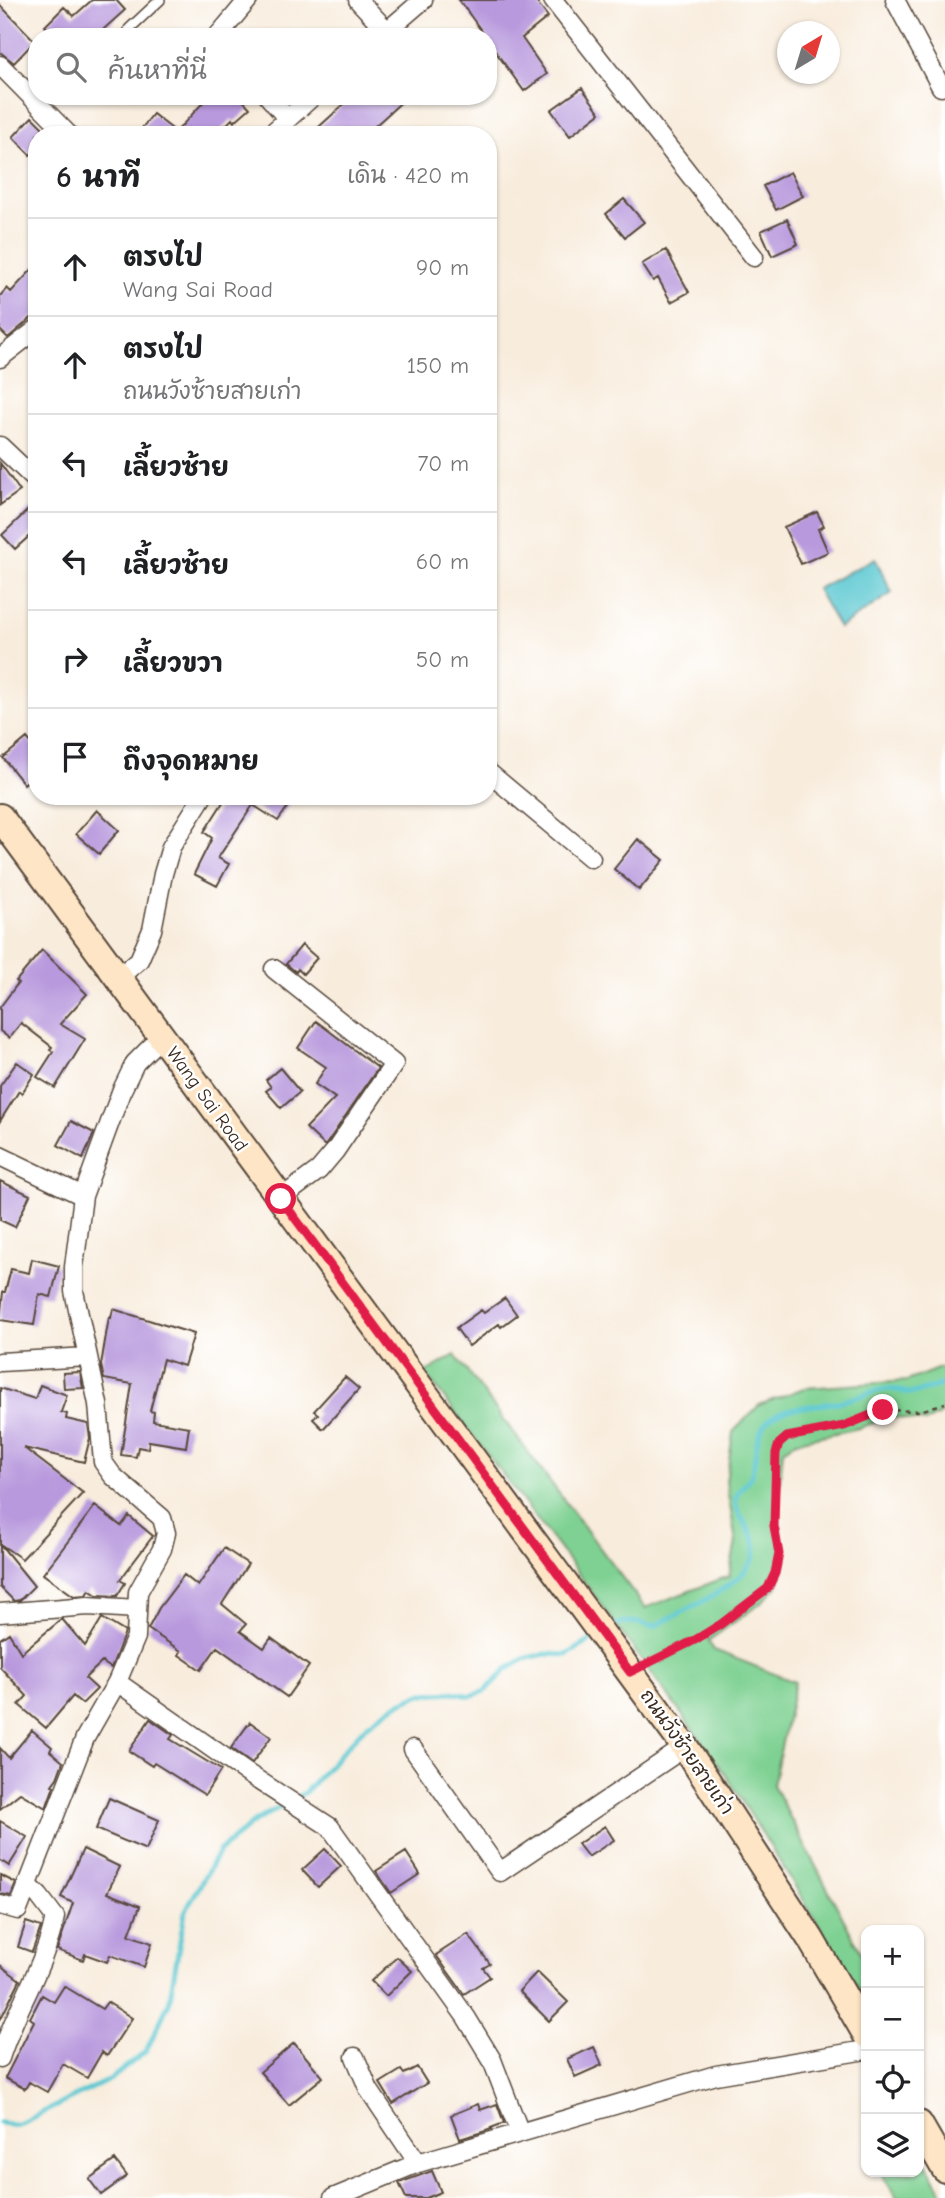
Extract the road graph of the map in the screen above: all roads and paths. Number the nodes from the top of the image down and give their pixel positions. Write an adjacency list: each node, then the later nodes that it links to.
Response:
1 (160, 0): 7 (lane)
2 (358, 0): 9 (street)
3 (423, 0): 10 (street)
4 (554, 0): 20 (street)
5 (895, 0): 12 (street)
6 (238, 3): 8 (street)
7 (130, 28)
8 (222, 28)
9 (379, 28)
10 (390, 28)
11 (0, 65): 13 (street)
12 (941, 87)
13 (28, 93)
14 (39, 105): 18 (street)
15 (276, 105): 17 (street)
16 (303, 105): 17 (street)
17 (288, 119): 19 (street)
18 (60, 126)
19 (280, 126)
20 (754, 257)
21 (28, 335): 22 (street)
22 (4, 350)
23 (0, 446): 24 (street)
24 (28, 472)
25 (497, 780): 28 (street)
26 (197, 805): 30 (street)
27 (0, 817): 30 (main road, Wang Sai Road)
28 (590, 859)
29 (274, 969): 34 (street)
30 (117, 979): 31 (main road, Wang Sai Road)
31 (161, 1037): 33 (street); 34 (main road, Wang Sai Road)
32 (0, 1156): 33 (street)
33 (83, 1196): 35 (street)
34 (281, 1199): 37 (main road, Wang Sai Road)
35 (88, 1357): 36 (street); 39 (street)
36 (0, 1362)
37 (415, 1381): 41 (main road, ถนนวังซ้ายสายเก่า)
38 (945, 1403): 41 (path)
39 (137, 1609): 40 (street); 42 (street)
40 (0, 1613)
41 (630, 1672): 43 (main road, ถนนวังซ้ายสายเก่า)
42 (117, 1682): 45 (street); 51 (street)
43 (684, 1747): 44 (street); 47 (main road, ถนนวังซ้ายสายเก่า)
44 (413, 1749)
45 (27, 1884): 46 (street); 50 (street)
46 (0, 1905)
47 (861, 2026)
48 (861, 2051): 51 (street)
49 (355, 2057): 53 (street)
50 (0, 2058)
51 (520, 2133): 53 (street)
52 (924, 2133): 54 (main road)
53 (418, 2163): 55 (street)
54 (945, 2169)
55 (365, 2191): 56 (street)
56 (333, 2198)

